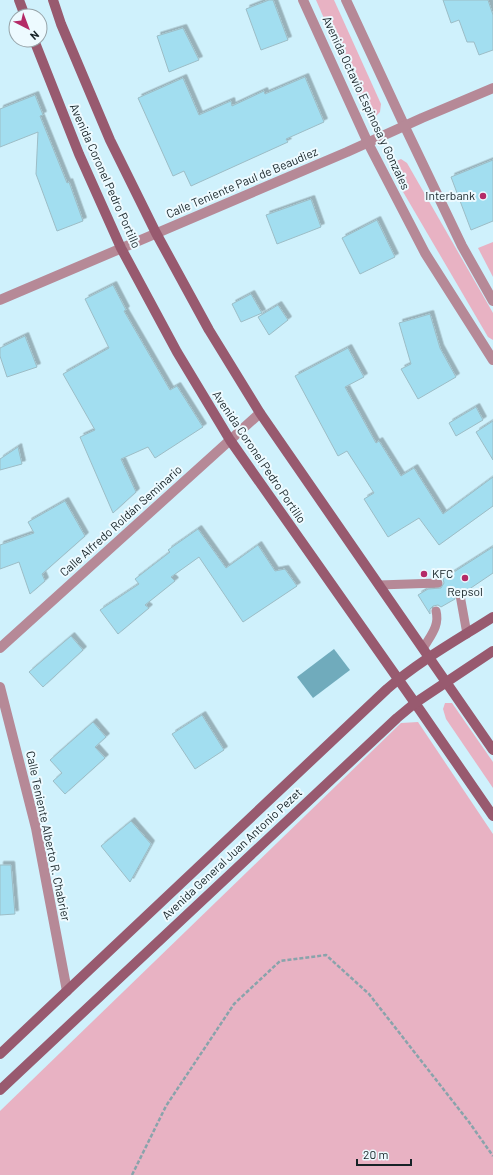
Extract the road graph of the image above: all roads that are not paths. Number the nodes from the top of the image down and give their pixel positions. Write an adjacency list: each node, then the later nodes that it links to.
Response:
1 (53, 0): 8 (main road, Avenida Coronel Pedro Portillo)
2 (303, 0): 7 (street, Avenida Octavio Espinosa y Gonzales)
3 (346, 0): 6 (street, Avenida Octavio Espinosa y Gonzales)
4 (37, 48): 9 (main road, Avenida Coronel Pedro Portillo)
5 (493, 88): 6 (street, Calle Teniente Paul de Beaudiez)
6 (404, 127): 7 (street, Calle Teniente Paul de Beaudiez); 11 (street, Avenida Octavio Espinosa y Gonzales)
7 (368, 143): 8 (street, Calle Teniente Paul de Beaudiez); 12 (street, Avenida Octavio Espinosa y Gonzales)
8 (156, 233): 9 (street, Calle Teniente Paul de Beaudiez); 14 (main road, Avenida Coronel Pedro Portillo)
9 (121, 248): 10 (street, Calle Teniente Paul de Beaudiez); 15 (main road, Avenida Coronel Pedro Portillo)
10 (0, 300)
11 (493, 301)
12 (489, 349): 13 (street, Avenida Octavio Espinosa y Gonzales)
13 (493, 360)
14 (260, 413): 15 (street, Calle Alfredo Roldán Seminario); 18 (main road, Avenida Coronel Pedro Portillo)
15 (230, 440): 24 (street, Calle Alfredo Roldán Seminario); 28 (main road, Avenida Coronel Pedro Portillo)
16 (438, 583): 17 (lane)
17 (418, 584): 18 (lane); 19 (lane)
18 (379, 585): 25 (main road, Avenida Coronel Pedro Portillo)
19 (424, 592)
20 (460, 595): 23 (lane)
21 (436, 611): 25 (lane)
22 (493, 617): 23 (main road, Avenida General Juan Antonio Pezet)
23 (467, 634): 27 (main road, Avenida General Juan Antonio Pezet)
24 (0, 648)
25 (423, 649): 27 (main road, Avenida Coronel Pedro Portillo)
26 (493, 651): 29 (main road, Avenida General Juan Antonio Pezet)
27 (429, 658): 28 (main road, Avenida General Juan Antonio Pezet); 29 (main road, Avenida Coronel Pedro Portillo)
28 (398, 679): 31 (main road, Avenida Coronel Pedro Portillo); 34 (main road, Avenida General Juan Antonio Pezet)
29 (446, 682): 31 (main road, Avenida General Juan Antonio Pezet); 32 (main road, Avenida Coronel Pedro Portillo)
30 (0, 687): 34 (street, Calle Teniente Alberto R. Chabrier)
31 (415, 702): 33 (main road, Avenida Coronel Pedro Portillo); 36 (main road, Avenida General Juan Antonio Pezet)
32 (493, 750)
33 (493, 816)
34 (67, 991): 35 (main road, Avenida General Juan Antonio Pezet)
35 (0, 1054)
36 (0, 1090)

